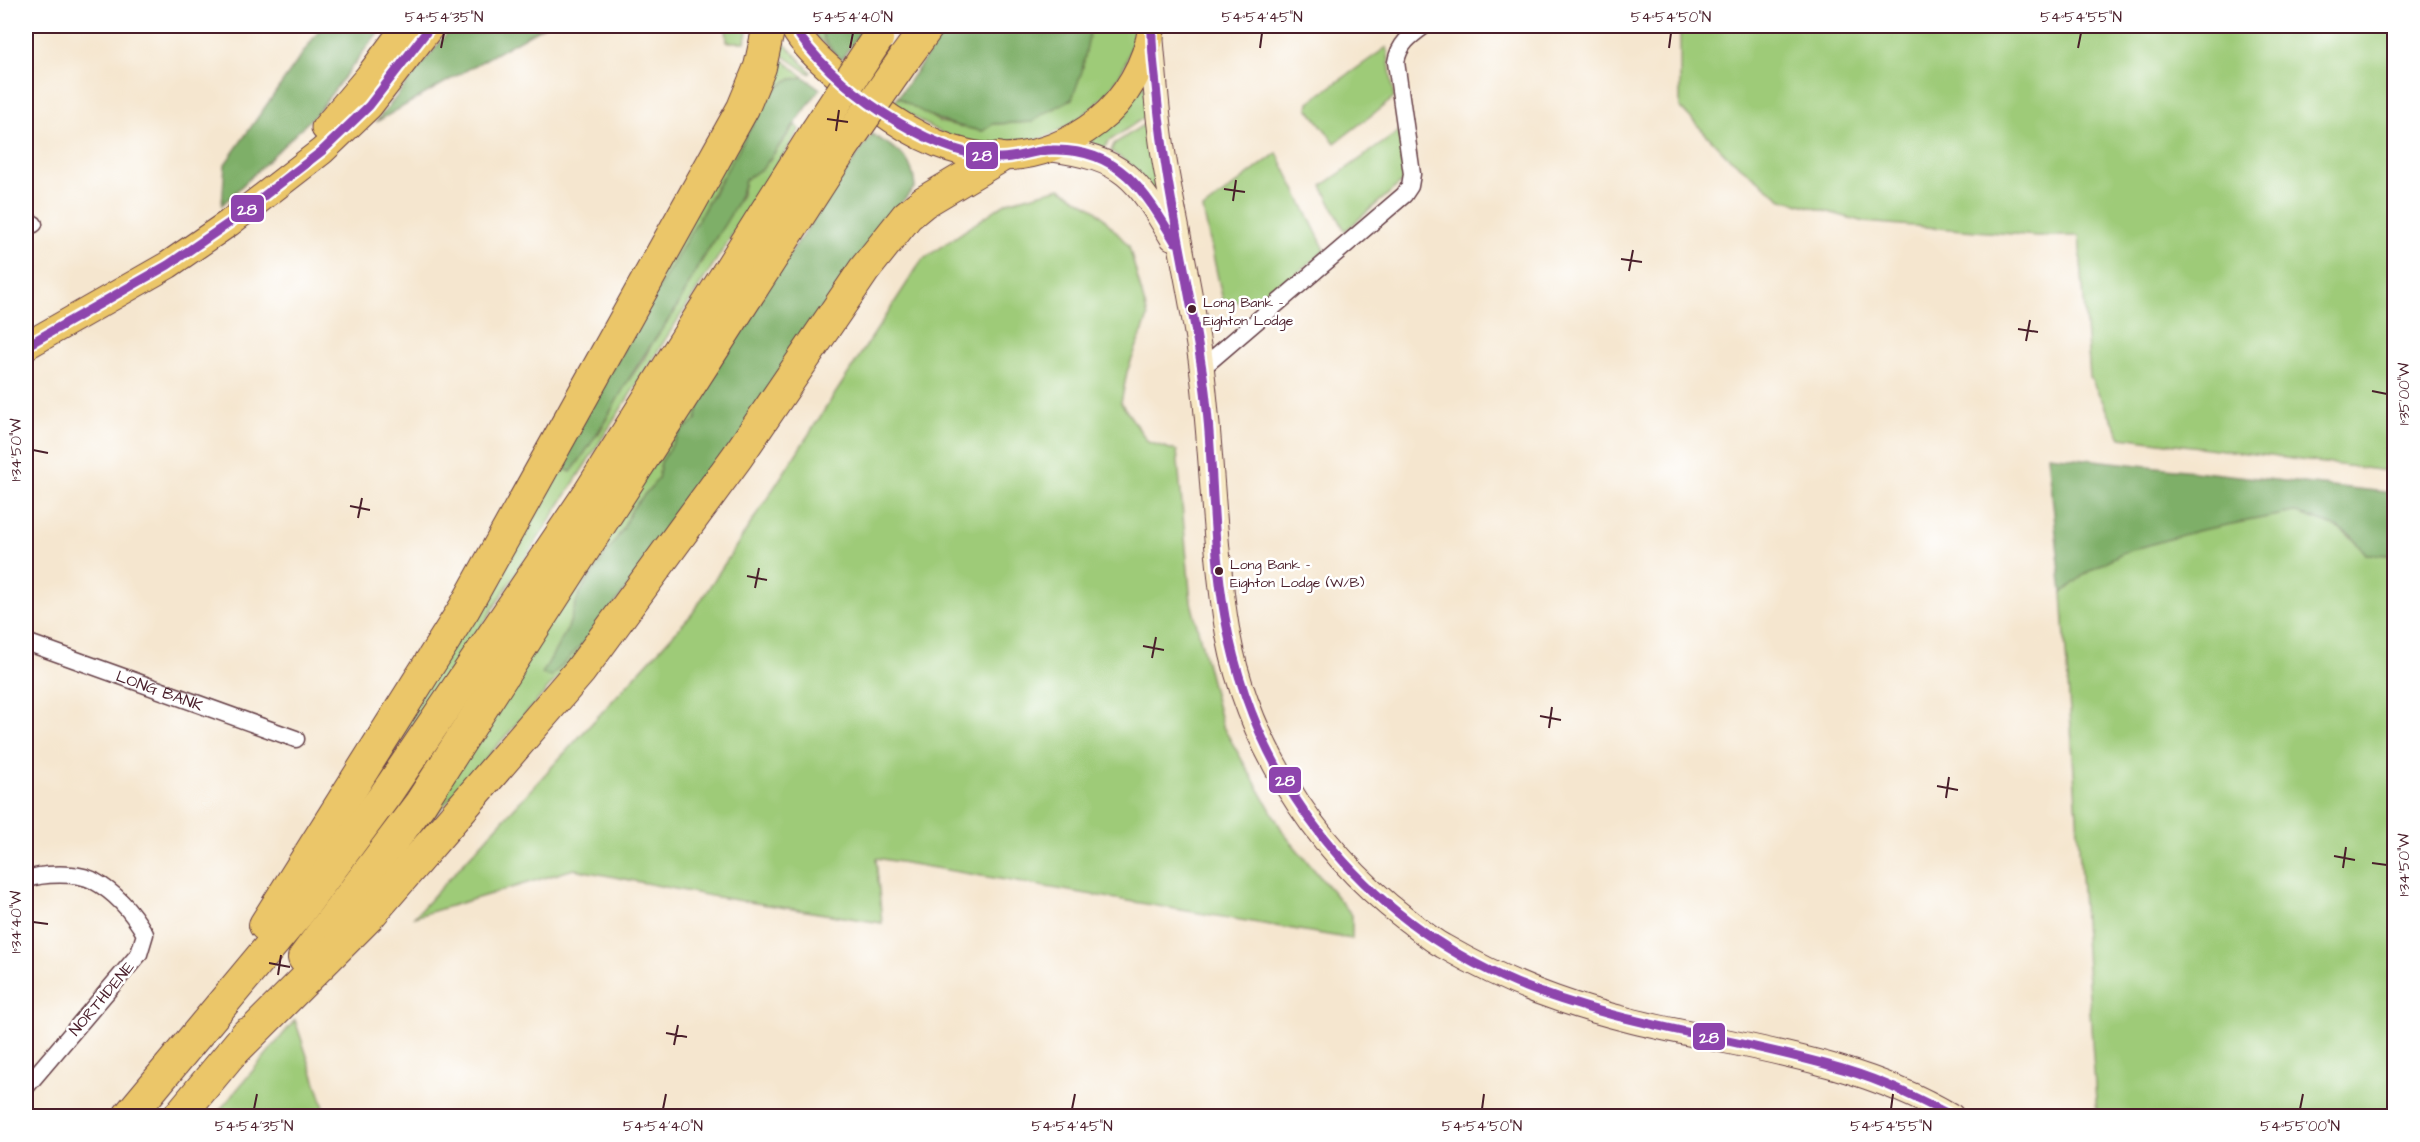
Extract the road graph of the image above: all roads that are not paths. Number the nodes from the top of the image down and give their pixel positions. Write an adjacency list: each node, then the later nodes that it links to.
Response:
1 (406, 26): 11 (main road)
2 (431, 26): 11 (main road)
3 (769, 26): 18 (highway)
4 (793, 26): 10 (main road)
5 (928, 26): 19 (highway, bridge)
6 (1424, 26): 14 (street)
7 (1151, 28): 9 (main road); 12 (main road)
8 (881, 32): 18 (highway, bridge)
9 (1050, 149): 10 (main road); 12 (main road)
10 (998, 158): 19 (highway)
11 (266, 195): 13 (main road)
12 (1181, 253): 14 (main road)
13 (26, 346)
14 (1202, 368): 23 (main road)
15 (26, 642): 16 (street, LONG BANK)
16 (296, 739)
17 (26, 880): 20 (street, NORTHDENE)
18 (190, 1044): 21 (highway)
19 (234, 1052): 22 (highway)
20 (26, 1087)
21 (129, 1116)
22 (179, 1116)
23 (1952, 1116)

